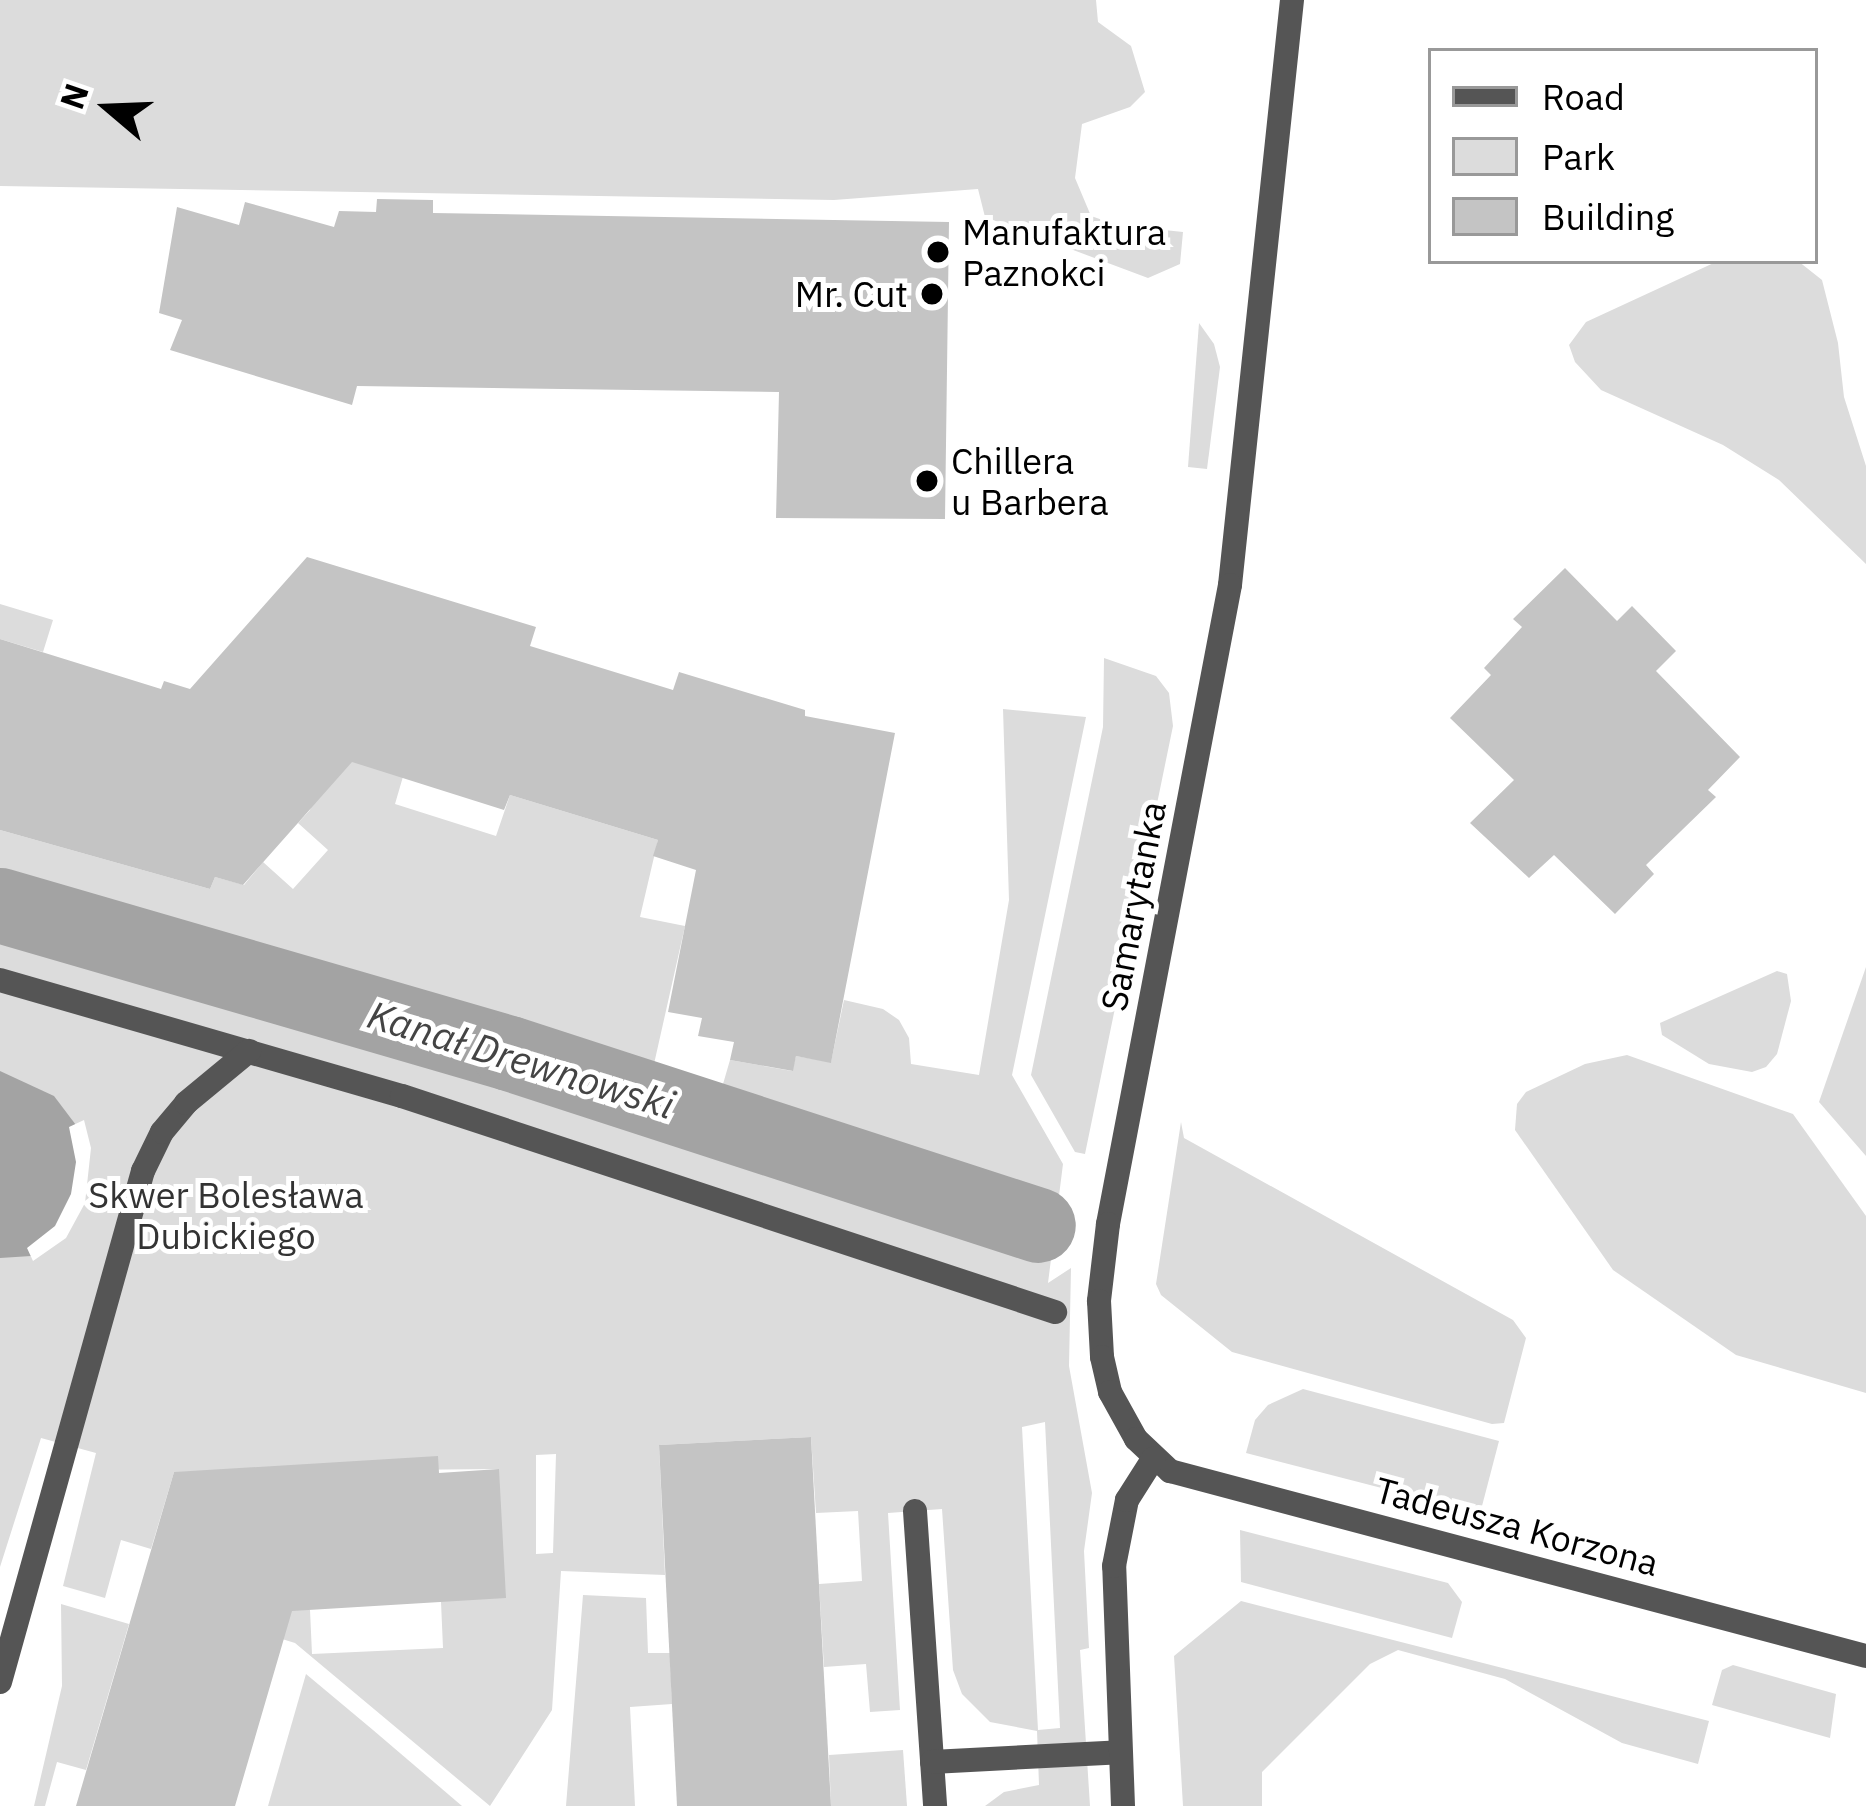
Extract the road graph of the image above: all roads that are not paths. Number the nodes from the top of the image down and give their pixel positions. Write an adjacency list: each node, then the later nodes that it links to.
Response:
1 (1292, 0): 5 (street, Samarytanka)
2 (0, 980): 3 (street)
3 (248, 1051): 4 (street); 8 (street)
4 (1055, 1312)
5 (1153, 1459): 7 (street, Tadeusza Korzona); 9 (street)
6 (916, 1510): 10 (street)
7 (1866, 1656)
8 (0, 1682)
9 (1120, 1753): 10 (street); 12 (street)
10 (932, 1762): 11 (street)
11 (935, 1806)
12 (1123, 1806)

